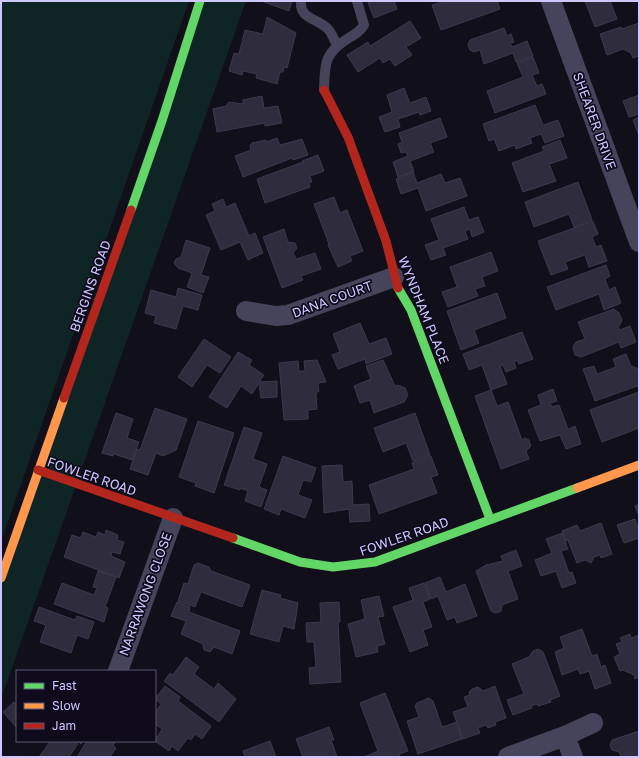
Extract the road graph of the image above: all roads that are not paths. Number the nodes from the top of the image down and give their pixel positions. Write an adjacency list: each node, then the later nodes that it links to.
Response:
1 (200, 1): 11 (street, BERGINS ROAD)
2 (301, 1): 5 (lane)
3 (357, 1): 5 (lane)
4 (551, 1): 7 (street, SHEARER DRIVE)
5 (337, 46): 6 (lane)
6 (324, 90): 8 (street, WYNDHAM PLACE)
7 (639, 242)
8 (394, 277): 9 (street, DANA COURT); 13 (street, WYNDHAM PLACE)
9 (246, 311)
10 (639, 466): 13 (street, FOWLER ROAD)
11 (38, 470): 12 (street, FOWLER ROAD); 14 (street, BERGINS ROAD)
12 (173, 518): 13 (street, FOWLER ROAD); 15 (street, NARRAWONG CLOSE)
13 (490, 519)
14 (1, 578)
15 (118, 670)
16 (593, 723): 17 (street)
17 (565, 736): 18 (street); 19 (street)
18 (508, 757)
19 (573, 757)

